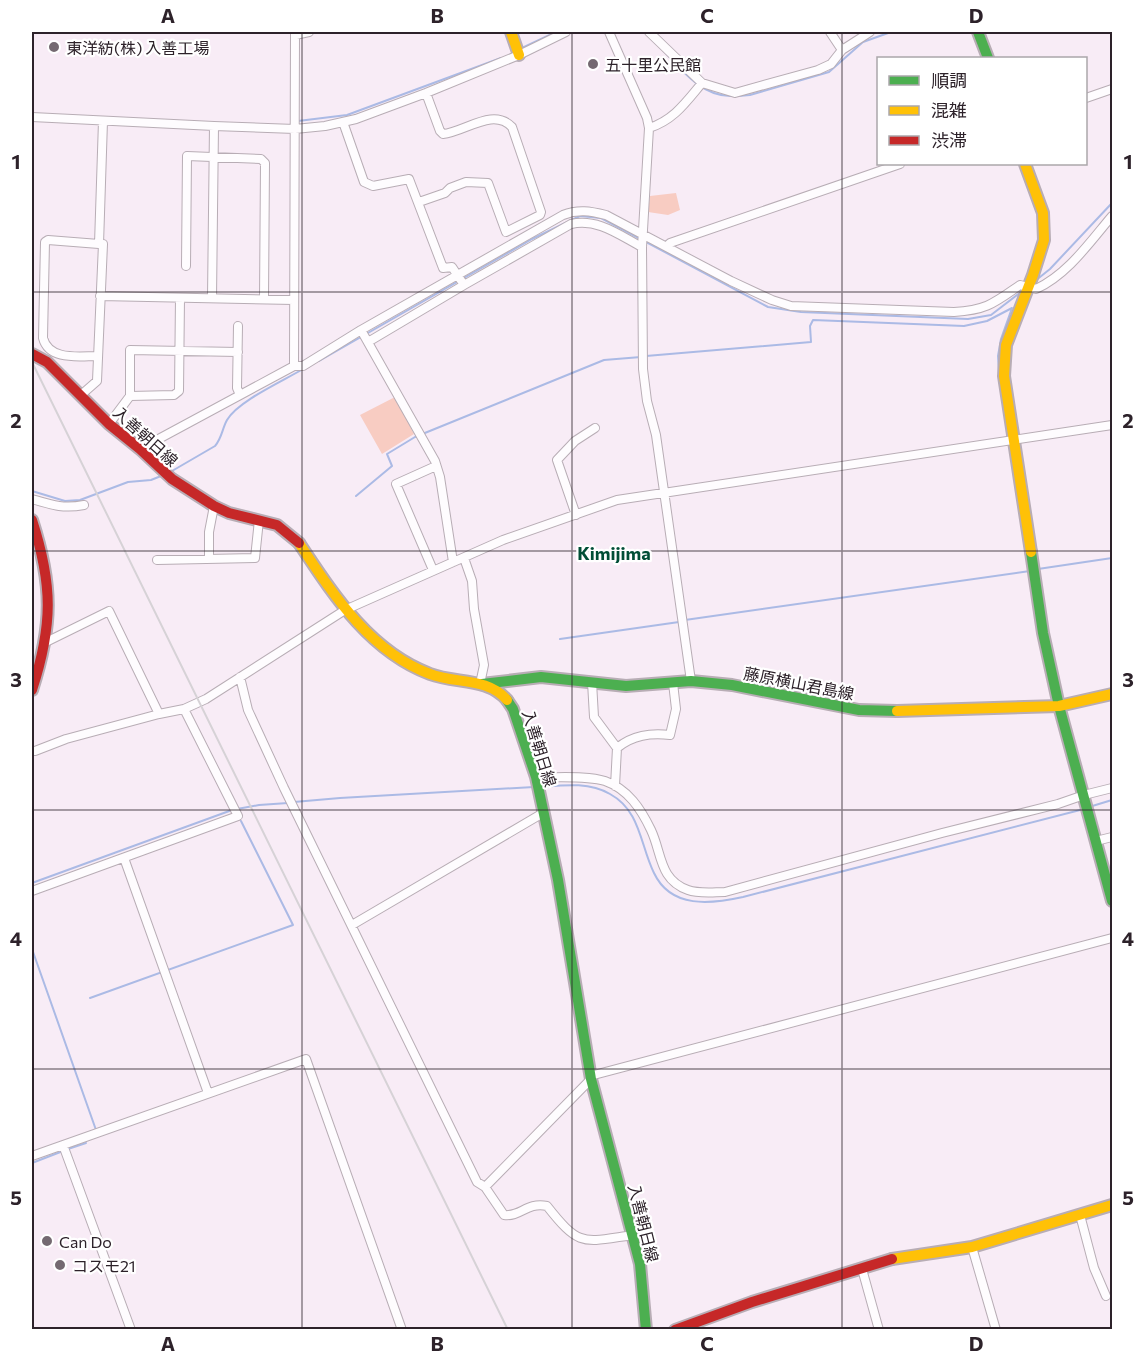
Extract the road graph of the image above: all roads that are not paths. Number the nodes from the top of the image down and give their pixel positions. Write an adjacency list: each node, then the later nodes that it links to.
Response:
1 (309, 32): 9 (street)
2 (511, 32): 11 (main road)
3 (566, 32): 11 (street)
4 (609, 32): 21 (street)
5 (649, 32): 13 (street)
6 (830, 32): 10 (street)
7 (870, 32): 10 (street)
8 (978, 32): 12 (main road)
9 (295, 33): 22 (street)
10 (842, 50): 13 (street)
11 (519, 55): 15 (street)
12 (988, 57)
13 (702, 83): 21 (street)
14 (1113, 89): 16 (street)
15 (426, 93): 19 (street); 26 (street)
16 (1087, 98)
17 (32, 117): 18 (street)
18 (103, 121): 20 (street); 29 (street)
19 (343, 122): 22 (street); 26 (street)
20 (214, 126): 22 (street); 23 (street)
21 (649, 128): 28 (street)
22 (295, 129): 40 (street)
23 (214, 157): 32 (street); 38 (street); 39 (street)
24 (897, 165): 30 (street)
25 (1025, 165): 35 (main road)
26 (419, 202): 33 (street)
27 (1113, 216): 35 (street)
28 (644, 234): 30 (street); 31 (street); 33 (street)
29 (99, 244): 36 (street); 47 (street)
30 (667, 246): 35 (street)
31 (642, 247): 34 (street); 58 (street)
32 (186, 266)
33 (458, 274): 34 (street); 42 (street)
34 (464, 285): 43 (street)
35 (1028, 288): 55 (main road)
36 (100, 296): 37 (street); 47 (street)
37 (180, 298): 38 (street); 44 (street)
38 (212, 298): 39 (street)
39 (264, 299): 40 (street)
40 (294, 300): 48 (street)
41 (238, 326): 45 (street)
42 (361, 330): 43 (street); 48 (street)
43 (368, 342): 57 (street)
44 (180, 351): 45 (street); 51 (street); 51 (street)
45 (238, 352): 50 (street)
46 (32, 354): 49 (main road, 入善朝日線)
47 (97, 356): 49 (street)
48 (294, 366): 50 (street)
49 (81, 395): 52 (main road, 入善朝日線)
50 (240, 395): 56 (street)
51 (130, 396): 52 (street)
52 (109, 424): 56 (main road, 入善朝日線)
53 (1113, 425): 55 (street)
54 (595, 428): 62 (street)
55 (1014, 440): 58 (street); 79 (main road)
56 (140, 449): 61 (main road, 入善朝日線)
57 (436, 466): 68 (street); 69 (street)
58 (663, 492): 62 (street); 73 (street)
59 (32, 499): 60 (street)
60 (84, 505)
61 (214, 506): 64 (main road, 入善朝日線); 66 (street)
62 (576, 515): 65 (street)
63 (32, 520): 71 (main road)
64 (259, 520): 66 (street); 70 (main road, 入善朝日線)
65 (464, 558): 68 (street); 76 (street)
66 (209, 559): 67 (street)
67 (157, 560)
68 (453, 562): 69 (street)
69 (433, 570): 70 (street)
70 (345, 610): 72 (street); 76 (main road, 入善朝日線)
71 (46, 642): 77 (main road); 81 (street)
72 (240, 678): 80 (street); 95 (street)
73 (691, 681): 75 (main road, 藤原横山君島線); 79 (main road, 藤原横山君島線)
74 (592, 682): 75 (main road, 藤原横山君島線); 76 (main road, 藤原横山君島線); 82 (street)
75 (673, 683): 82 (street)
76 (480, 684): 84 (main road, 入善朝日線)
77 (32, 690)
78 (1113, 694): 79 (main road, 藤原横山君島線)
79 (1059, 706): 87 (main road)
80 (184, 709): 81 (street); 91 (street)
81 (159, 714): 83 (street)
82 (617, 748): 85 (street)
83 (32, 751)
84 (536, 777): 85 (street); 88 (main road, 入善朝日線)
85 (615, 786): 87 (street)
86 (1113, 788): 87 (street)
87 (1084, 795): 90 (main road)
88 (543, 813): 95 (street); 97 (main road, 入善朝日線)
89 (1113, 837): 90 (street)
90 (1096, 841): 92 (main road)
91 (124, 858): 93 (street); 98 (street)
92 (1111, 889): 94 (main road)
93 (32, 891)
94 (1113, 901)
95 (352, 925): 101 (street)
96 (1113, 938): 97 (street)
97 (590, 1078): 101 (street); 104 (main road, 入善朝日線)
98 (208, 1093): 99 (street); 109 (street)
99 (63, 1145): 100 (street); 108 (street)
100 (32, 1156)
101 (484, 1187): 104 (street)
102 (1113, 1205): 103 (main road)
103 (1080, 1215): 105 (main road); 107 (street)
104 (633, 1234): 110 (main road, 入善朝日線)
105 (972, 1247): 106 (main road); 113 (street)
106 (862, 1269): 111 (main road); 112 (street)
107 (1106, 1296)
108 (131, 1329)
109 (402, 1329)
110 (646, 1329)
111 (675, 1329)
112 (879, 1329)
113 (996, 1329)

